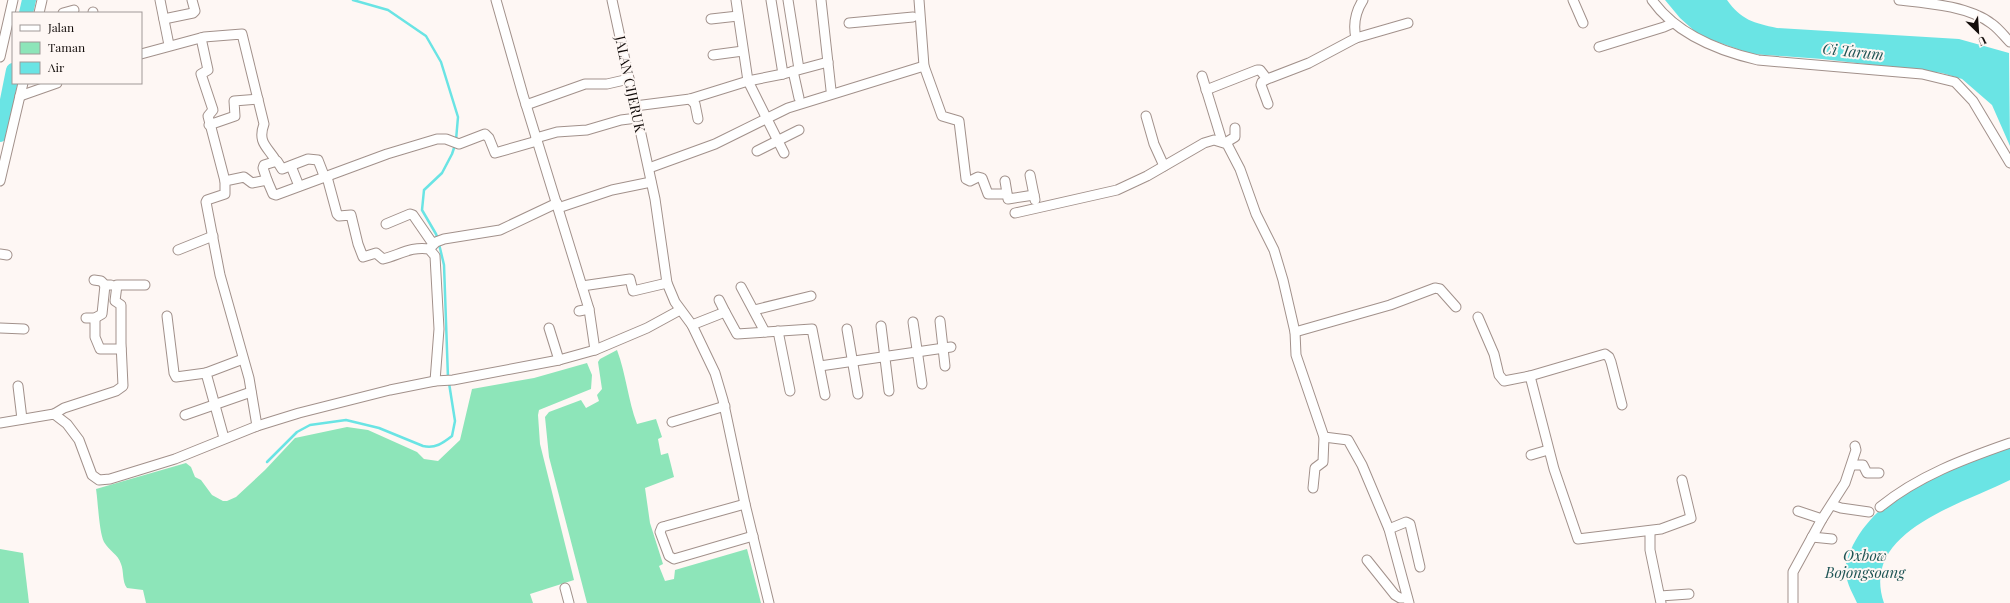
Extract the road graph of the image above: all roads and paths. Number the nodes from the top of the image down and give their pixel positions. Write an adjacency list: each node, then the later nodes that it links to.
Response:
1 (13, 0): 36 (street)
2 (42, 0): 18 (street)
3 (160, 0): 22 (street)
4 (192, 0): 22 (street)
5 (496, 0): 54 (street)
6 (612, 0): 42 (street, JALAN CIJERUK)
7 (736, 0): 20 (street)
8 (771, 0): 40 (street)
9 (788, 0): 39 (street)
10 (821, 0): 37 (street)
11 (919, 0): 38 (street)
12 (1363, 0): 29 (street)
13 (1573, 0): 26 (street)
14 (1652, 0): 27 (street)
15 (1899, 0): 16 (street)
16 (1950, 4): 30 (street)
17 (74, 10): 19 (street)
18 (39, 12)
19 (67, 12)
20 (738, 16): 23 (street); 33 (street)
21 (913, 16): 24 (street)
22 (164, 19): 31 (street)
23 (711, 19)
24 (849, 23)
25 (1408, 23): 29 (street)
26 (1583, 23)
27 (1673, 23): 32 (street); 69 (street)
28 (201, 38): 31 (street); 52 (street); 60 (street)
29 (1356, 38): 43 (street)
30 (2010, 42)
31 (169, 45): 34 (street)
32 (1599, 47)
33 (743, 51): 35 (street); 44 (street)
34 (142, 54)
35 (713, 55)
36 (0, 57)
37 (828, 62): 39 (street); 47 (street)
38 (924, 66): 57 (street); 81 (street)
39 (796, 70): 40 (street); 51 (street)
40 (783, 74): 44 (street)
41 (1202, 76): 48 (street)
42 (629, 79): 54 (street); 55 (street, JALAN CIJERUK)
43 (1267, 79): 48 (street); 53 (street)
44 (748, 81): 50 (street); 57 (street)
45 (23, 84): 49 (street)
46 (54, 84): 49 (street)
47 (832, 90)
48 (1206, 90): 65 (street)
49 (20, 96): 76 (street)
50 (690, 98): 55 (street); 59 (street)
51 (799, 98)
52 (258, 99): 60 (street); 68 (street)
53 (1268, 104)
54 (526, 105): 63 (street)
55 (635, 106): 58 (street, JALAN CIJERUK)
56 (1146, 116): 71 (street)
57 (767, 117): 64 (street); 72 (street)
58 (637, 118): 63 (street); 72 (street, JALAN CIJERUK)
59 (698, 119)
60 (209, 125): 77 (street)
61 (1235, 128): 65 (street)
62 (799, 130): 64 (street)
63 (537, 139): 74 (street); 83 (street)
64 (778, 141): 66 (street); 67 (street)
65 (1223, 142): 71 (street); 117 (street)
66 (756, 151)
67 (784, 153)
68 (276, 161): 70 (street); 75 (street)
69 (2010, 163)
70 (291, 166): 74 (street); 80 (street)
71 (1164, 166): 84 (street)
72 (649, 168): 79 (street, JALAN CIJERUK)
73 (1030, 175): 82 (street)
74 (326, 177): 80 (street); 88 (street)
75 (267, 180): 77 (street); 80 (street)
76 (0, 181)
77 (225, 181): 87 (street)
78 (1005, 181): 81 (street)
79 (651, 182): 83 (street); 91 (street, JALAN CIJERUK)
80 (299, 186)
81 (1006, 194): 82 (street)
82 (1034, 195): 84 (street)
83 (558, 205): 88 (street); 95 (street)
84 (1036, 207): 85 (street)
85 (1016, 213)
86 (386, 224): 88 (street)
87 (213, 236): 89 (street); 123 (street)
88 (435, 244): 130 (street)
89 (178, 250)
90 (94, 280): 92 (street)
91 (667, 283): 95 (street); 101 (street, JALAN CIJERUK)
92 (105, 285): 93 (street); 119 (street)
93 (117, 285): 94 (street); 119 (street)
94 (145, 285)
95 (582, 286): 100 (street)
96 (742, 287): 102 (street)
97 (811, 296): 102 (street)
98 (719, 300): 104 (street)
99 (1456, 307): 117 (street)
100 (589, 309): 103 (street); 120 (street)
101 (680, 310): 109 (street, JALAN CIJERUK); 120 (street)
102 (754, 310): 116 (street)
103 (579, 311)
104 (725, 312): 109 (street); 116 (street)
105 (167, 316): 128 (street)
106 (1478, 317): 129 (street)
107 (913, 322): 121 (street)
108 (940, 322): 118 (street)
109 (692, 325): 140 (street, JALAN CIJERUK)
110 (880, 326): 122 (street)
111 (0, 328): 113 (street)
112 (549, 328): 124 (street)
113 (24, 329)
114 (847, 329): 125 (street)
115 (778, 331): 116 (street); 126 (street); 133 (street)
116 (765, 332)
117 (1295, 332): 147 (street)
118 (947, 347): 121 (street); 127 (street)
119 (121, 349): 141 (street)
120 (595, 350): 124 (street)
121 (918, 353): 122 (street); 131 (street)
122 (885, 357): 125 (street); 134 (street)
123 (243, 359): 128 (street); 135 (street)
124 (560, 360): 130 (street)
125 (852, 361): 126 (street); 136 (street)
126 (820, 366): 137 (street)
127 (944, 366)
128 (206, 373): 138 (street)
129 (1530, 376): 139 (street); 151 (street)
130 (436, 381): 146 (street)
131 (922, 384)
132 (18, 386): 143 (street)
133 (790, 390)
134 (889, 390)
135 (251, 392): 138 (street); 146 (street)
136 (858, 394)
137 (825, 395)
138 (214, 403): 142 (street); 148 (street)
139 (1622, 405)
140 (725, 406): 144 (street); 157 (street, JALAN CIJERUK)
141 (54, 414): 143 (street); 148 (street)
142 (185, 415)
143 (22, 419): 145 (street)
144 (672, 422)
145 (0, 423)
146 (257, 426): 148 (street)
147 (1324, 437): 156 (street); 163 (street)
148 (224, 438)
149 (2010, 444): 159 (street)
150 (1855, 446): 153 (street)
151 (1548, 450): 152 (street); 164 (street)
152 (1531, 455)
153 (1853, 465): 154 (street); 158 (street)
154 (1879, 473)
155 (1682, 480): 164 (street)
156 (1313, 488)
157 (745, 504): 165 (street, JALAN CIJERUK); 165 (street)
158 (1832, 504): 161 (street); 162 (street)
159 (1880, 507)
160 (1798, 511): 162 (street)
161 (1869, 512)
162 (1822, 519): 166 (street)
163 (1389, 529): 169 (street); 173 (street)
164 (1650, 531): 172 (street)
165 (753, 536): 175 (street, JALAN CIJERUK)
166 (1812, 537): 167 (street); 176 (street)
167 (1832, 539)
168 (1367, 560): 173 (street)
169 (1420, 567)
170 (565, 588): 174 (street)
171 (1689, 594): 172 (street)
172 (1661, 600)
173 (1408, 601)
174 (569, 603)
175 (768, 603)
176 (1793, 603)

